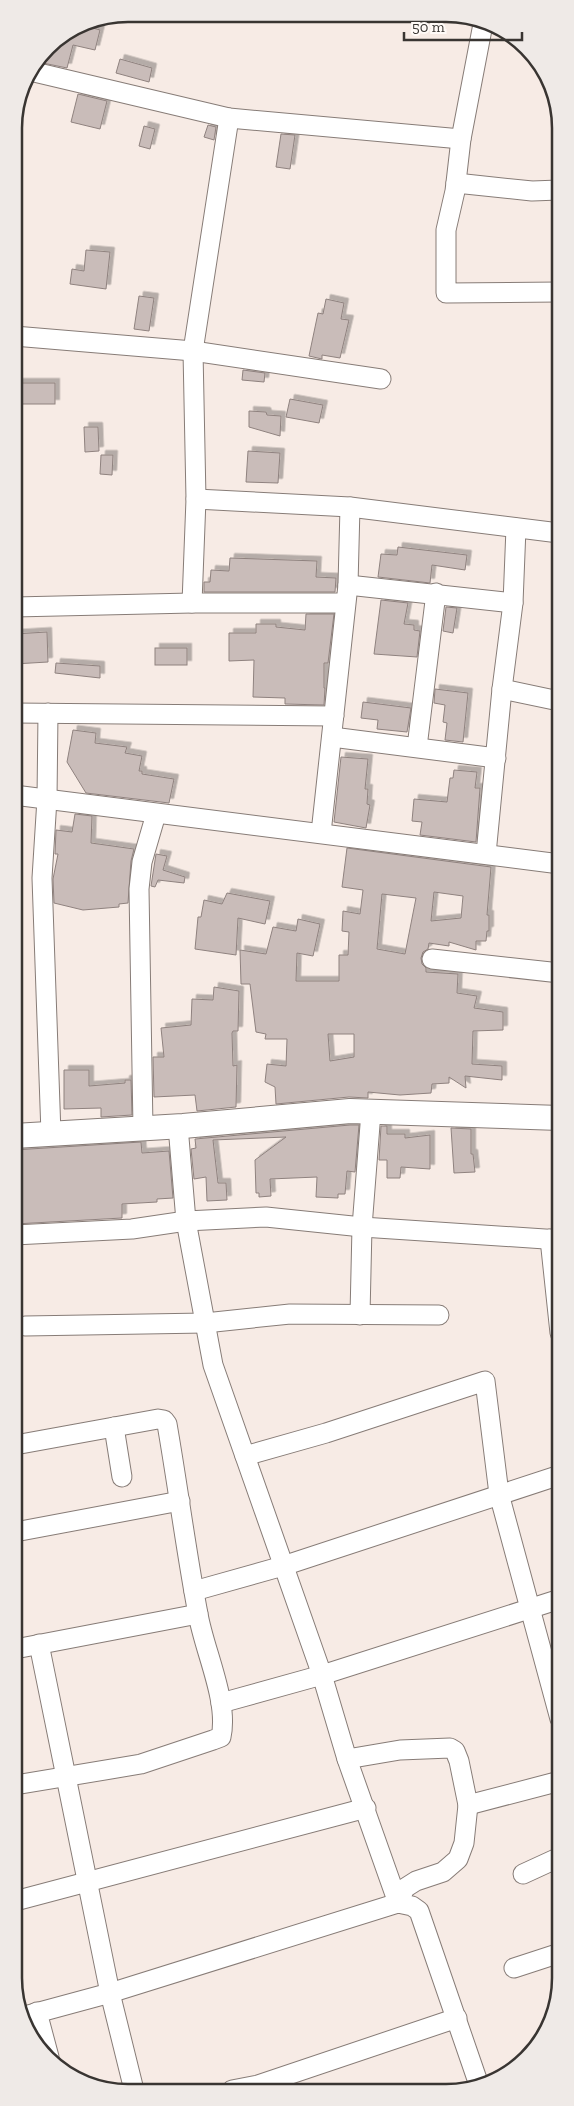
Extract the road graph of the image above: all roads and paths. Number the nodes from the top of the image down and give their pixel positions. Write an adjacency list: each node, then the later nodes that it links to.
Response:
1 (482, 29): 4 (street)
2 (38, 73): 3 (street)
3 (229, 118): 4 (street); 9 (street)
4 (461, 138): 5 (street)
5 (456, 183): 6 (street); 7 (street)
6 (552, 190)
7 (552, 292)
8 (23, 337): 9 (street)
9 (193, 351): 10 (street); 11 (street)
10 (381, 379)
11 (196, 499): 12 (street); 17 (street)
12 (350, 507): 13 (street); 15 (street)
13 (516, 528): 14 (street); 19 (street)
14 (552, 532)
15 (348, 585): 16 (street); 18 (street)
16 (436, 593): 19 (street); 27 (street)
17 (192, 603): 18 (street); 20 (street)
18 (345, 603): 25 (street)
19 (513, 603): 21 (street)
20 (23, 607)
21 (502, 689): 22 (street); 28 (street)
22 (552, 699)
23 (23, 713): 24 (street)
24 (48, 713): 25 (street); 30 (street)
25 (334, 716): 26 (street)
26 (332, 737): 27 (street); 32 (street)
27 (416, 747): 28 (street)
28 (496, 758): 33 (street)
29 (23, 796): 30 (street)
30 (47, 799): 31 (street); 41 (street)
31 (156, 814): 32 (street); 40 (street)
32 (321, 833): 33 (street)
33 (486, 854): 34 (street)
34 (552, 863)
35 (432, 958): 36 (street)
36 (552, 972)
37 (371, 1112): 38 (street); 39 (street); 44 (street)
38 (551, 1118)
39 (178, 1126): 40 (street); 43 (street)
40 (143, 1128): 41 (street)
41 (51, 1134): 42 (street)
42 (22, 1136)
43 (186, 1221): 44 (street); 45 (street); 49 (street)
44 (362, 1228): 46 (street); 47 (street)
45 (22, 1235)
46 (551, 1239)
47 (360, 1315): 48 (street); 49 (street)
48 (439, 1315)
49 (205, 1323): 50 (street); 53 (street)
50 (25, 1326)
51 (114, 1427): 52 (street); 54 (street); 57 (street)
52 (22, 1444)
53 (245, 1456): 56 (street); 59 (street)
54 (122, 1477)
55 (551, 1478): 56 (street)
56 (499, 1494): 59 (street); 62 (street)
57 (180, 1501): 58 (street); 60 (street)
58 (22, 1531)
59 (283, 1566): 60 (street); 66 (street)
60 (194, 1591): 63 (street)
61 (551, 1602): 62 (street)
62 (531, 1608): 66 (street); 67 (street)
63 (198, 1614): 64 (street); 68 (street)
64 (39, 1644): 65 (street); 70 (street)
65 (22, 1648)
66 (322, 1675): 68 (street); 69 (street)
67 (551, 1685)
68 (221, 1703): 70 (street)
69 (347, 1760): 73 (street); 74 (street)
70 (67, 1775): 72 (street); 77 (street)
71 (551, 1783): 73 (street)
72 (22, 1784)
73 (468, 1806): 79 (street)
74 (366, 1808): 77 (street); 79 (street)
75 (551, 1861): 76 (street)
76 (523, 1874)
77 (87, 1881): 78 (street); 82 (street)
78 (22, 1899)
79 (398, 1903): 82 (street); 84 (street)
80 (551, 1956): 81 (street)
81 (514, 1968)
82 (110, 1993): 83 (street); 87 (street)
83 (31, 2014): 85 (street)
84 (457, 2018): 86 (street); 88 (street)
85 (40, 2036)
86 (477, 2079)
87 (133, 2084)
88 (270, 2084)

